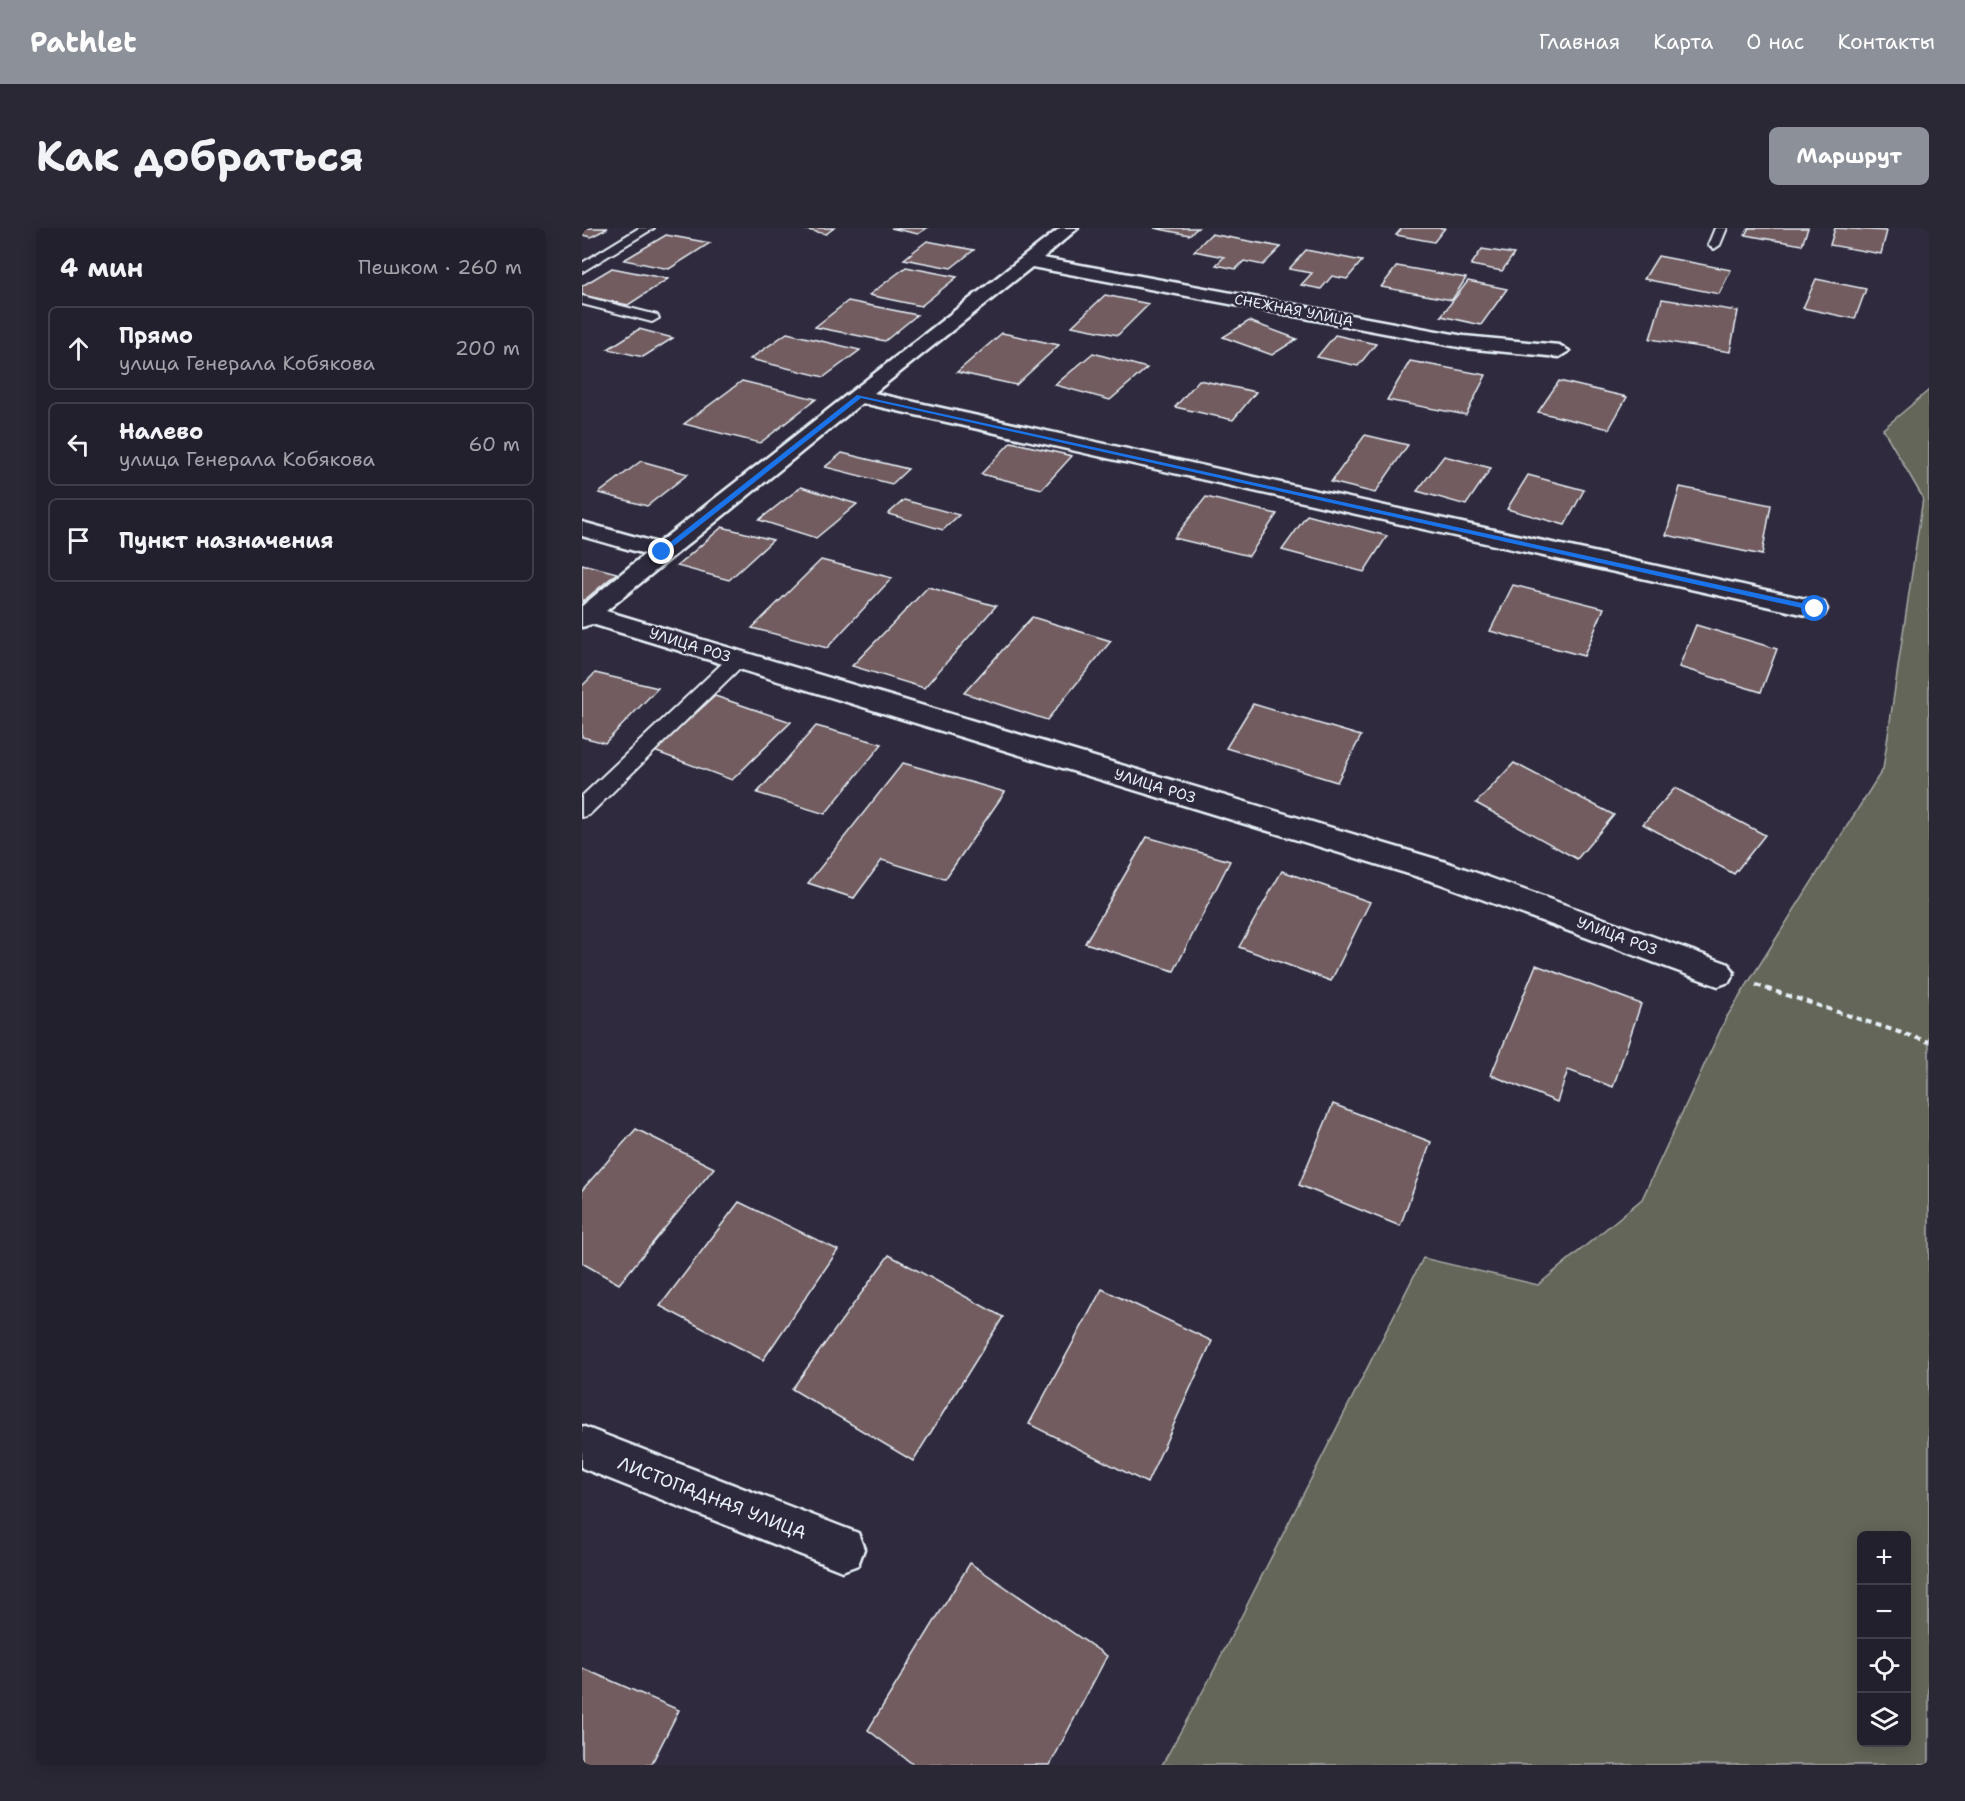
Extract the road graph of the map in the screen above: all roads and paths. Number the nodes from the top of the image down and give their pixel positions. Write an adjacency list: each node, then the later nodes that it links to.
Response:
1 (648, 228): 6 (lane)
2 (1070, 228): 5 (street)
3 (1721, 228): 4 (lane)
4 (1714, 245)
5 (1029, 261): 9 (street, СНЕЖНАЯ УЛИЦА); 10 (street)
6 (582, 268)
7 (582, 300): 8 (lane)
8 (652, 318)
9 (1559, 351)
10 (860, 396): 12 (street); 13 (street)
11 (582, 529): 12 (street)
12 (662, 552): 14 (street)
13 (1815, 609)
14 (585, 617): 15 (street, УЛИЦА РОЗ)
15 (737, 660): 16 (lane); 17 (street, УЛИЦА РОЗ)
16 (582, 809)
17 (1718, 973): 18 (path)
18 (1929, 1042)
19 (582, 1447): 20 (street, ЛИСТОПАДНАЯ УЛИЦА)
20 (842, 1549)

